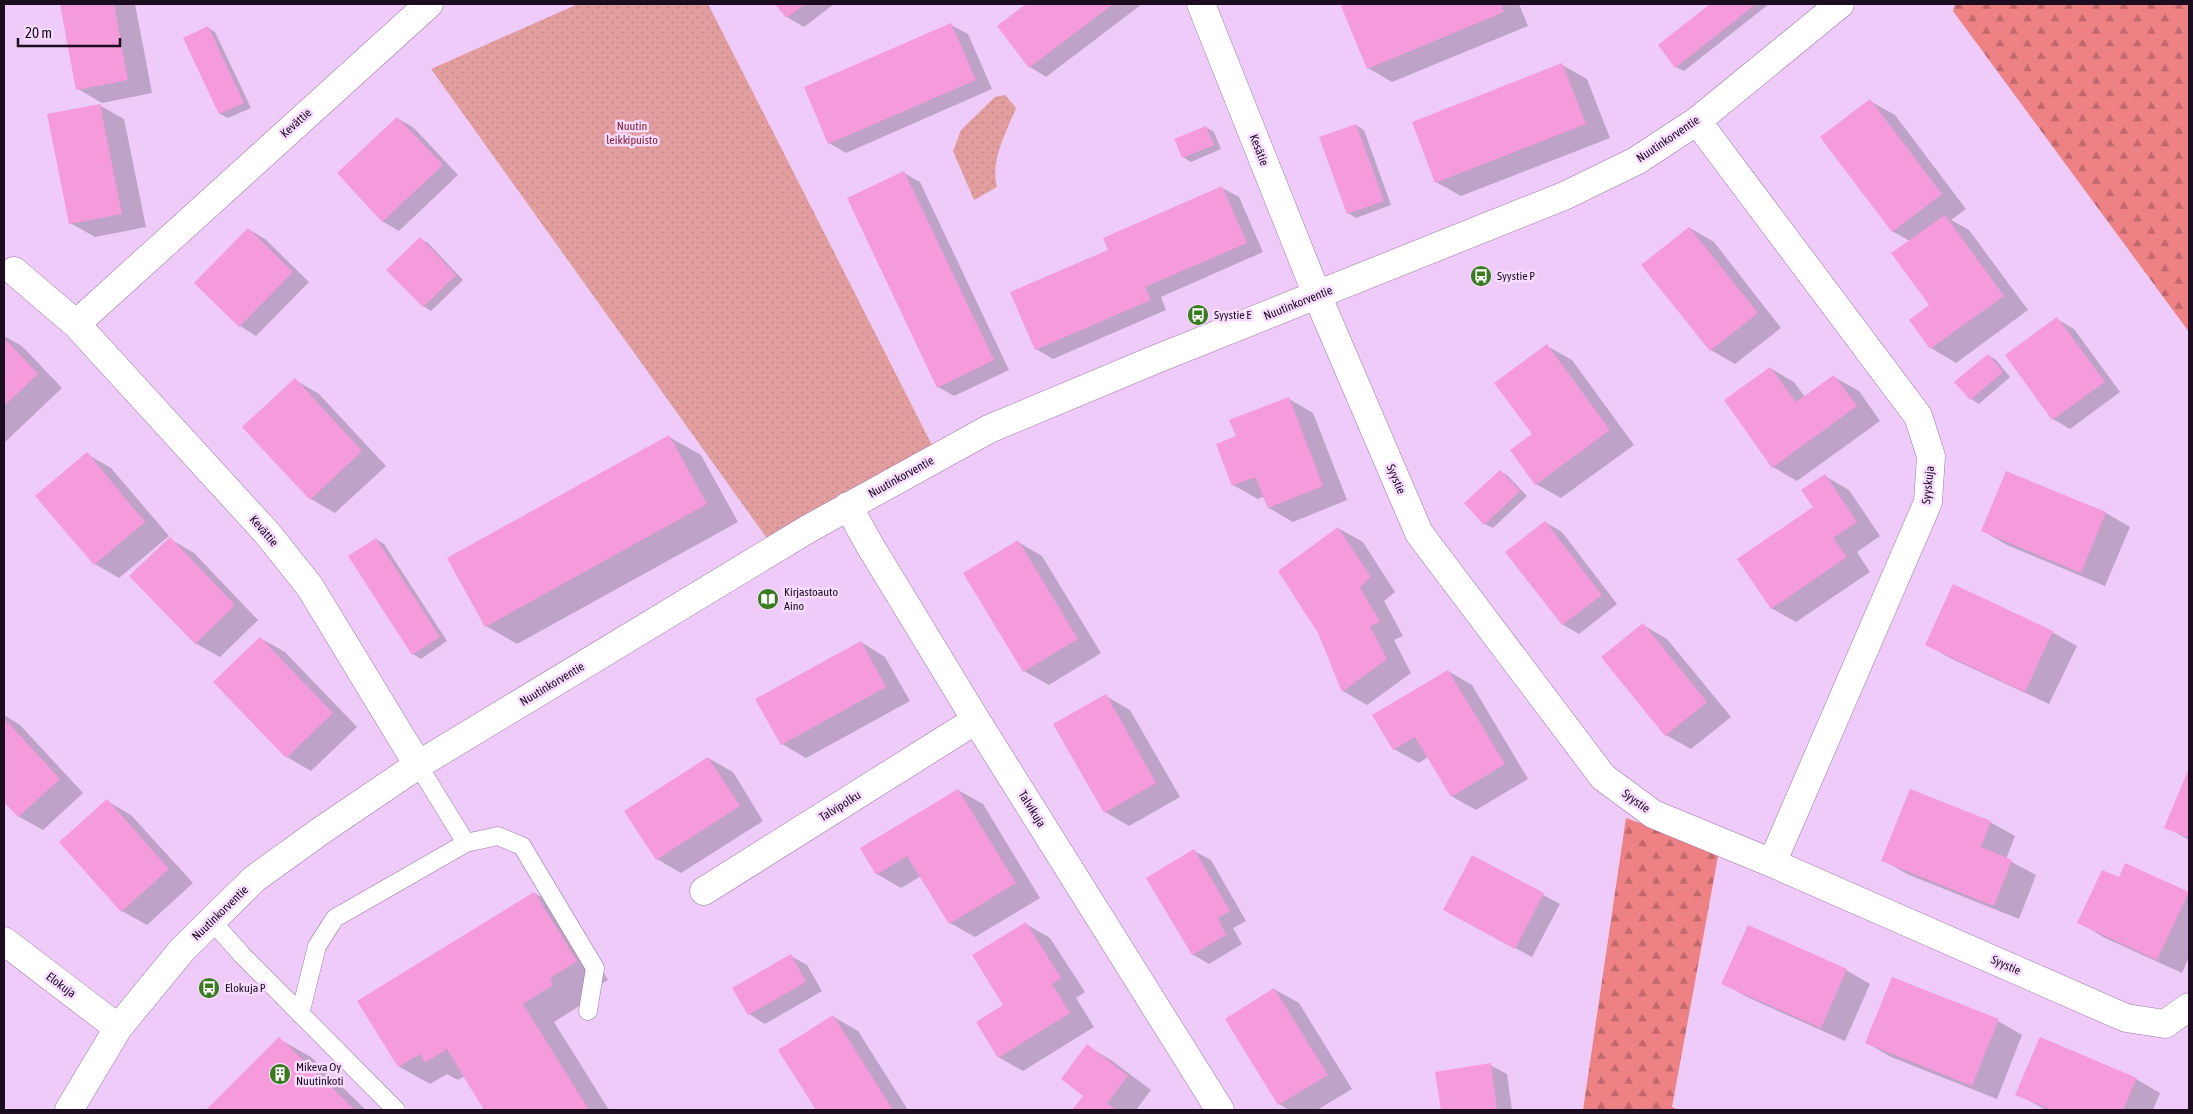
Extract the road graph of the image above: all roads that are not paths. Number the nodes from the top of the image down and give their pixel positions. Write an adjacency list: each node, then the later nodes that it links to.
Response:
1 (429, 4): 7 (street, Kevättie)
2 (1202, 4): 6 (street, Kesätie)
3 (1840, 4): 4 (street, Nuutinkorventie)
4 (1697, 121): 6 (street, Nuutinkorventie); 12 (street, Syyskuja)
5 (14, 271): 7 (street, Kevättie)
6 (1317, 295): 8 (street, Nuutinkorventie); 12 (street, Syystie)
7 (76, 324): 10 (street, Kevättie)
8 (848, 506): 9 (street, Talvikuja); 10 (street, Nuutinkorventie)
9 (976, 720): 13 (street, Talvipolku); 22 (street, Talvikuja)
10 (418, 765): 11 (lane); 14 (street, Nuutinkorventie)
11 (466, 843): 17 (lane); 18 (lane)
12 (1772, 863): 16 (street, Syystie)
13 (704, 891)
14 (212, 920): 18 (lane); 19 (street, Nuutinkorventie)
15 (4, 941): 19 (street, Elokuja)
16 (2189, 1007)
17 (588, 1011)
18 (300, 1014): 21 (lane)
19 (118, 1028): 20 (street, Nuutinkorventie)
20 (69, 1110)
21 (396, 1110)
22 (1220, 1110)

